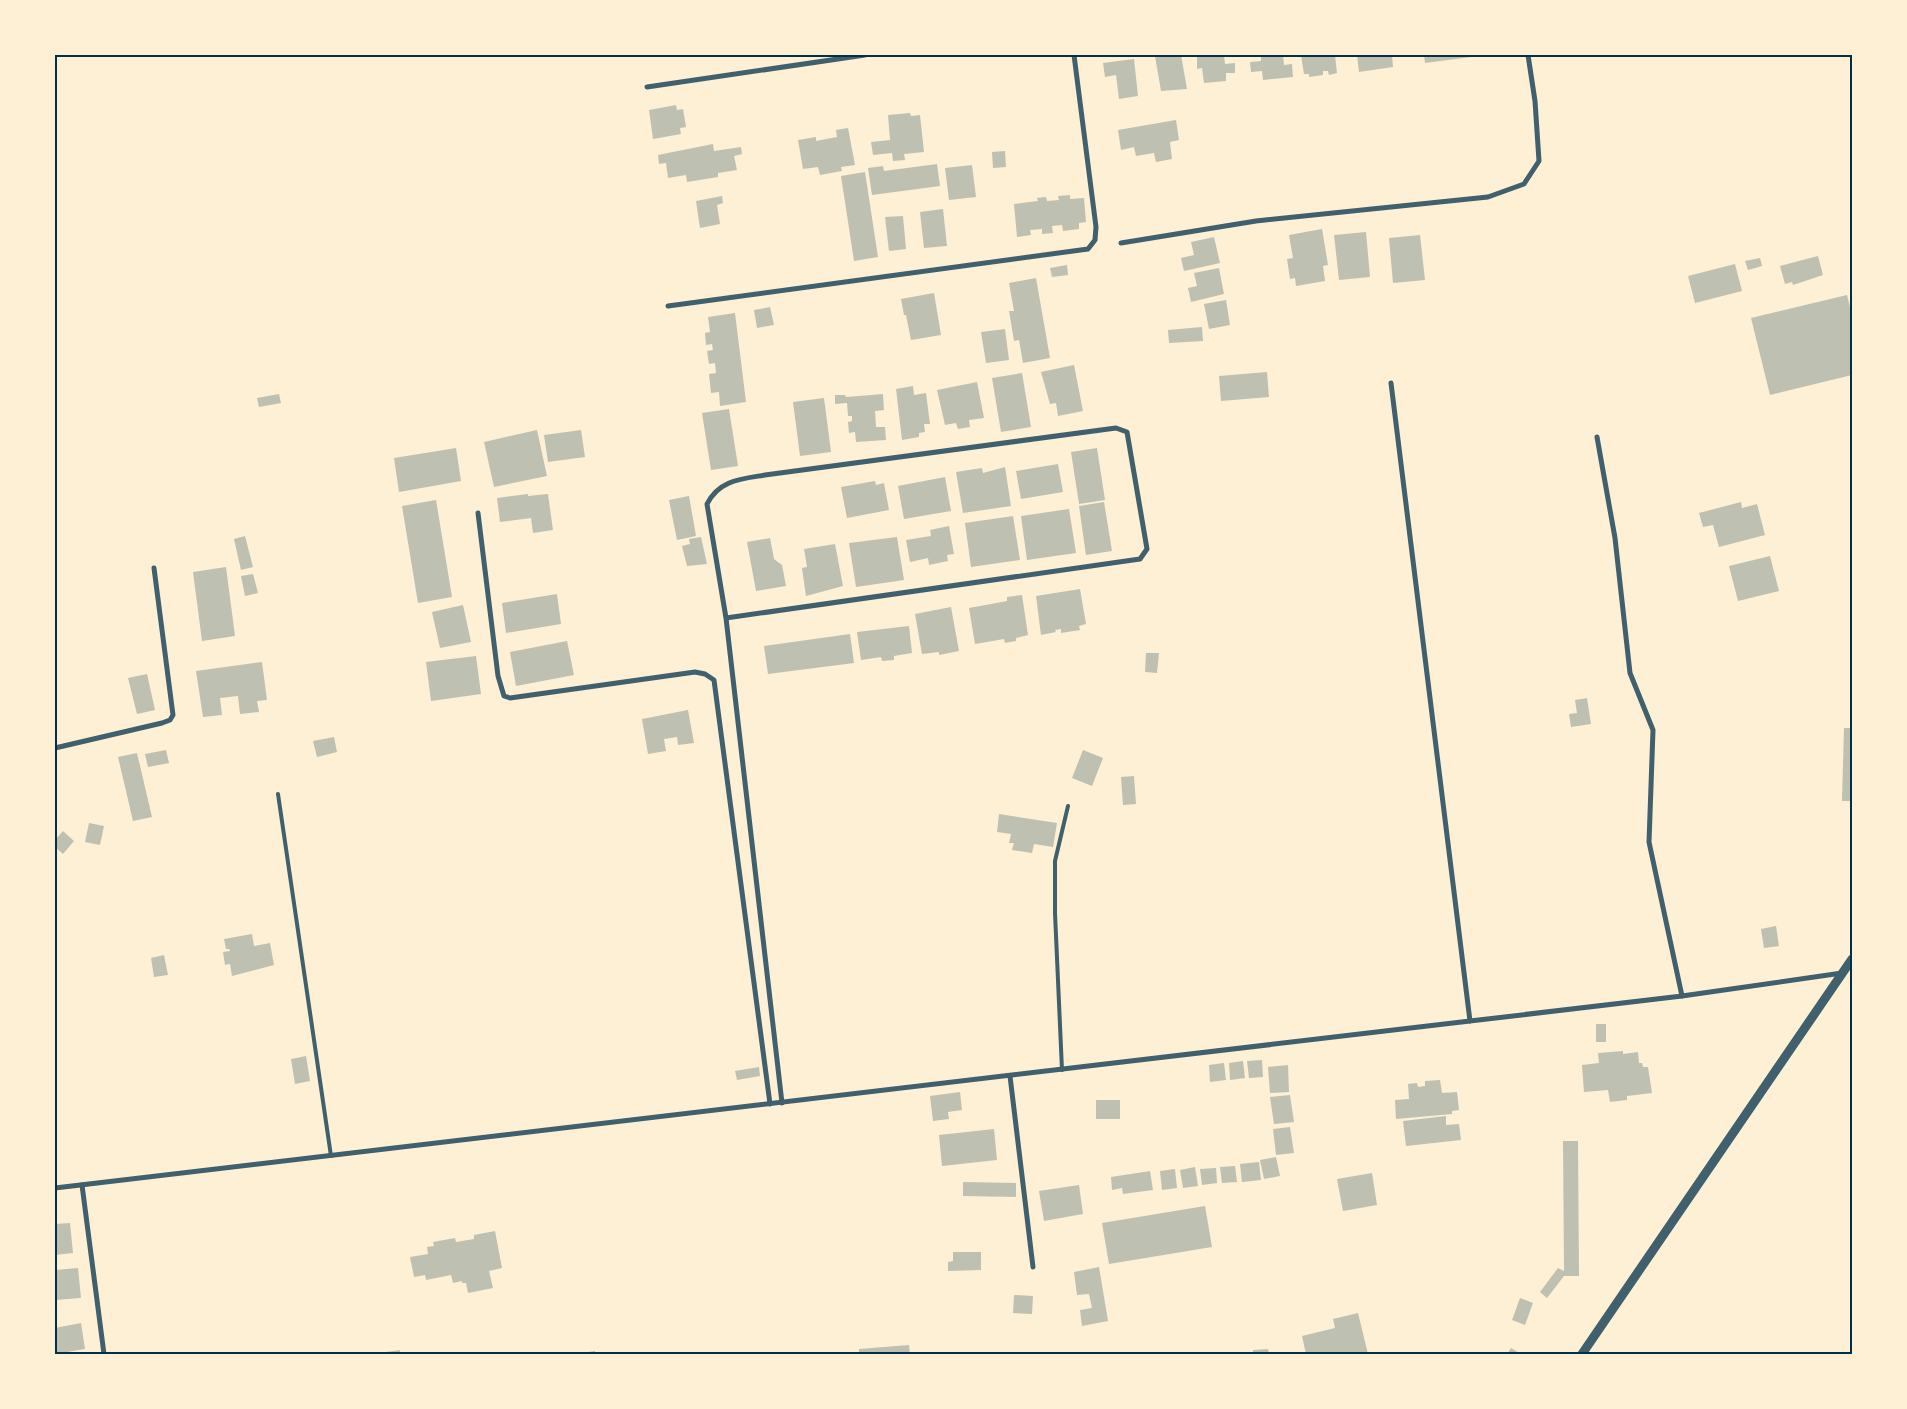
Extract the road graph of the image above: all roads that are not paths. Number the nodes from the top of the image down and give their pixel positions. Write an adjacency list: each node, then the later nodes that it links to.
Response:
1 (865, 55): 4 (street)
2 (1074, 55): 6 (street)
3 (1528, 55): 5 (street)
4 (647, 87)
5 (1121, 243)
6 (668, 306)
7 (1390, 383): 18 (street)
8 (1597, 437): 17 (street)
9 (478, 513): 22 (street)
10 (154, 568): 12 (street)
11 (726, 618): 11 (street); 21 (street)
12 (55, 748)
13 (278, 794): 23 (lane)
14 (1068, 806): 19 (lane)
15 (1852, 960): 16 (street)
16 (1843, 973): 17 (street); 28 (street)
17 (1682, 996): 18 (street)
18 (1470, 1021): 19 (street)
19 (1062, 1070): 20 (street)
20 (1010, 1076): 21 (street); 26 (street)
21 (782, 1103): 22 (street)
22 (770, 1104): 23 (street)
23 (331, 1156): 24 (street)
24 (82, 1185): 25 (street); 27 (street)
25 (55, 1188)
26 (1032, 1267)
27 (104, 1354)
28 (1582, 1354)

